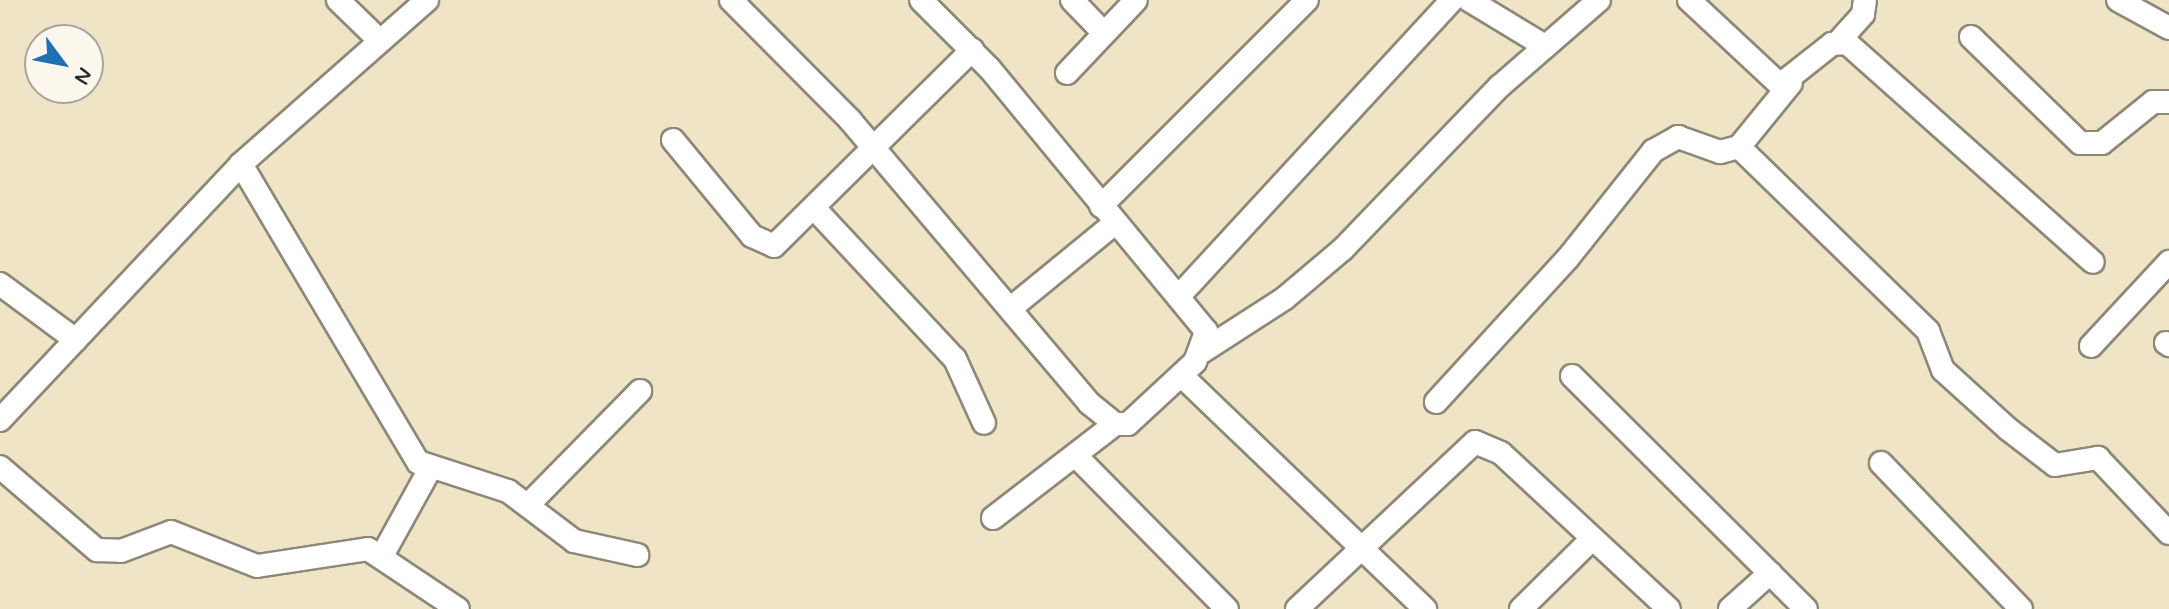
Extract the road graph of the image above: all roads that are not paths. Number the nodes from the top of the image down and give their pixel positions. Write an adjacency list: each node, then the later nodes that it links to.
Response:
1 (338, 0): 17 (street)
2 (427, 0): 17 (street)
3 (731, 0): 26 (street)
4 (921, 0): 20 (street)
5 (1072, 0): 15 (street)
6 (1136, 0): 15 (street)
7 (1307, 0): 29 (street)
8 (1452, 0): 33 (street)
9 (1469, 0): 19 (street)
10 (1599, 0): 19 (street)
11 (1689, 0): 22 (street)
12 (1865, 0): 18 (street)
13 (2118, 0): 14 (street)
14 (2169, 28)
15 (1104, 33): 21 (street)
16 (1971, 37): 23 (street)
17 (379, 40): 27 (street)
18 (1839, 41): 22 (street); 30 (street)
19 (1545, 46): 37 (street)
20 (972, 50): 26 (street); 29 (street)
21 (1067, 73)
22 (1791, 83): 25 (street)
23 (2169, 102)
24 (673, 140): 28 (street)
25 (1739, 147): 41 (street); 51 (street)
26 (874, 148): 28 (street); 34 (street)
27 (241, 164): 35 (street); 48 (street)
28 (815, 209): 43 (street)
29 (1108, 214): 33 (street); 34 (street)
30 (2093, 262)
31 (2169, 262): 36 (street)
32 (0, 284): 35 (street)
33 (1179, 296): 37 (street)
34 (1011, 308): 44 (street)
35 (76, 340): 42 (street)
36 (2091, 346)
37 (1200, 353): 38 (street)
38 (1182, 376): 44 (street); 53 (street)
39 (1572, 376): 56 (street)
40 (640, 391): 49 (street)
41 (1436, 402)
42 (0, 420)
43 (984, 423)
44 (1115, 424): 45 (street)
45 (1078, 458): 50 (street); 58 (street)
46 (1881, 463): 65 (street)
47 (0, 467): 54 (street)
48 (430, 469): 49 (street); 54 (street)
49 (528, 505): 55 (street)
50 (993, 518)
51 (2169, 533)
52 (1591, 540): 53 (street); 61 (street); 62 (street)
53 (1359, 545): 59 (street); 60 (street)
54 (383, 554): 57 (street)
55 (637, 555)
56 (1770, 573): 63 (street); 64 (street)
57 (458, 609)
58 (1227, 609)
59 (1297, 609)
60 (1425, 609)
61 (1521, 609)
62 (1669, 609)
63 (1730, 609)
64 (1806, 609)
65 (2021, 609)

